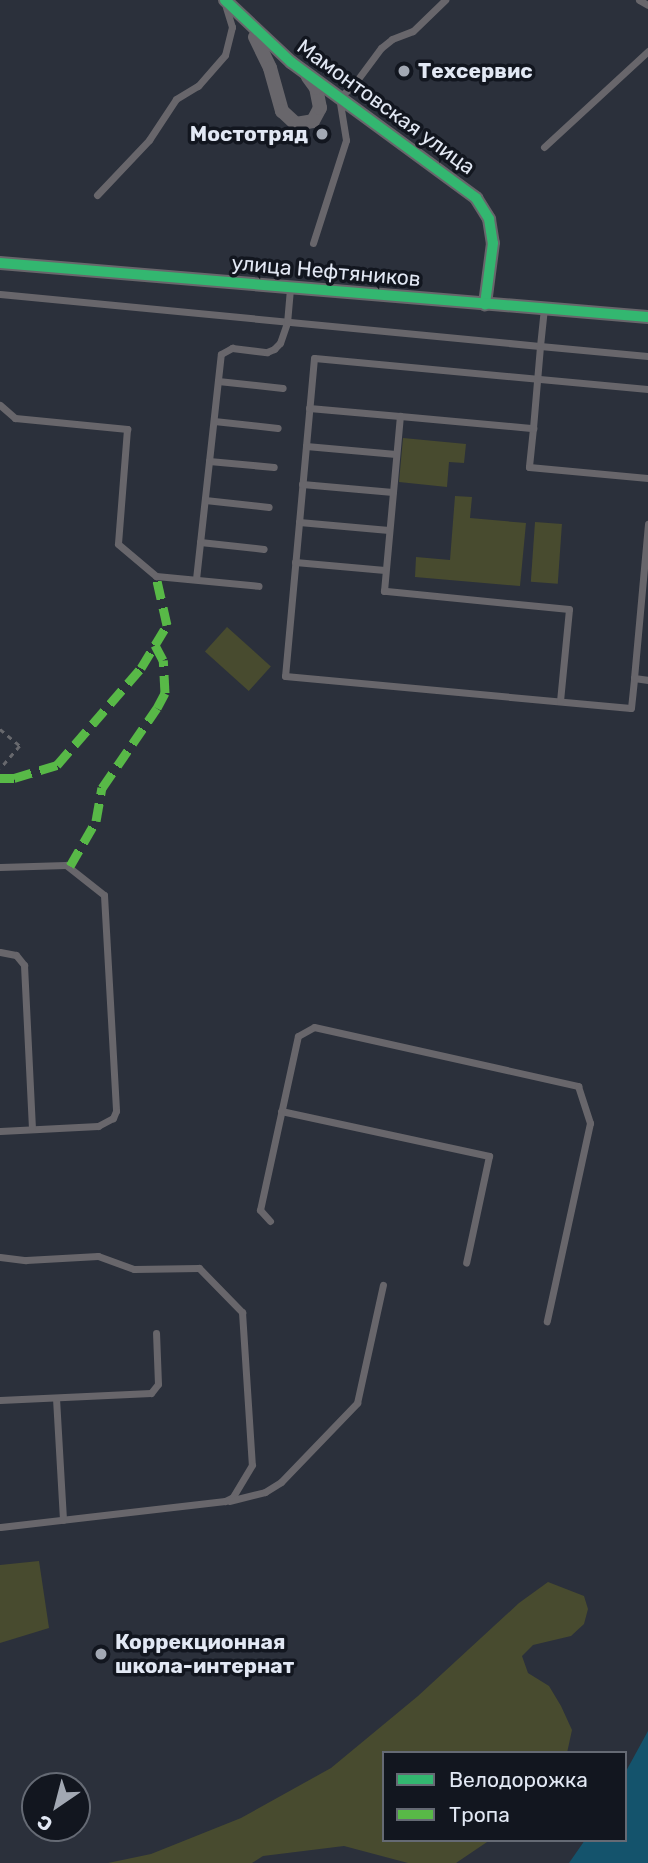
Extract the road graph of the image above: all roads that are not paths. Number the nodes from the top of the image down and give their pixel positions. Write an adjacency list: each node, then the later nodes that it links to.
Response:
1 (224, 0): 5 (street, Мамонтовская улица); 10 (lane)
2 (445, 0): 8 (lane)
3 (639, 0): 4 (lane)
4 (648, 5)
5 (248, 24): 7 (street, Мамонтовская улица); 7 (street, Мамонтовская улица)
6 (648, 51): 9 (lane)
7 (302, 70): 8 (street, Мамонтовская улица)
8 (339, 97): 11 (lane); 15 (street, Мамонтовская улица)
9 (544, 147)
10 (97, 195)
11 (313, 243)
12 (0, 263): 13 (street, улица Нефтяников)
13 (290, 287): 15 (street, улица Нефтяников); 18 (lane)
14 (0, 294): 18 (lane)
15 (485, 304): 16 (street, улица Нефтяников)
16 (544, 309): 17 (street, улица Нефтяников); 19 (lane)
17 (648, 317)
18 (287, 323): 19 (lane); 22 (lane)
19 (540, 346): 20 (lane); 21 (lane)
20 (648, 356)
21 (537, 379): 24 (lane); 26 (lane); 30 (lane)
22 (218, 381): 23 (lane); 28 (lane)
23 (283, 388)
24 (648, 389)
25 (0, 405): 47 (lane)
26 (309, 408): 27 (lane); 31 (lane)
27 (400, 416): 30 (lane); 32 (lane)
28 (214, 421): 29 (lane); 33 (lane)
29 (278, 428)
30 (533, 428): 35 (lane)
31 (306, 446): 32 (lane); 36 (lane)
32 (396, 454): 37 (lane)
33 (209, 461): 34 (lane); 38 (lane)
34 (274, 467)
35 (648, 478)
36 (302, 484): 37 (lane); 40 (lane)
37 (393, 492): 42 (lane)
38 (205, 500): 39 (lane); 43 (lane)
39 (269, 507)
40 (299, 522): 42 (lane); 45 (lane)
41 (648, 524): 49 (lane)
42 (389, 530): 46 (lane)
43 (200, 542): 44 (lane); 47 (lane)
44 (264, 549)
45 (295, 562): 46 (lane); 51 (lane)
46 (385, 570): 51 (lane)
47 (196, 579): 48 (lane)
48 (260, 586)
49 (634, 678): 50 (lane); 51 (lane)
50 (648, 680)
51 (560, 701)
52 (0, 867): 55 (lane)
53 (0, 953): 55 (lane)
54 (281, 1111): 57 (lane); 59 (lane); 61 (lane)
55 (32, 1129): 56 (lane)
56 (0, 1131)
57 (270, 1221)
58 (0, 1257): 65 (lane)
59 (466, 1263)
60 (383, 1285): 65 (lane)
61 (547, 1321)
62 (156, 1333): 63 (lane)
63 (55, 1398): 64 (lane); 66 (lane)
64 (0, 1400)
65 (225, 1502): 66 (lane)
66 (63, 1520): 67 (lane)
67 (0, 1527)

